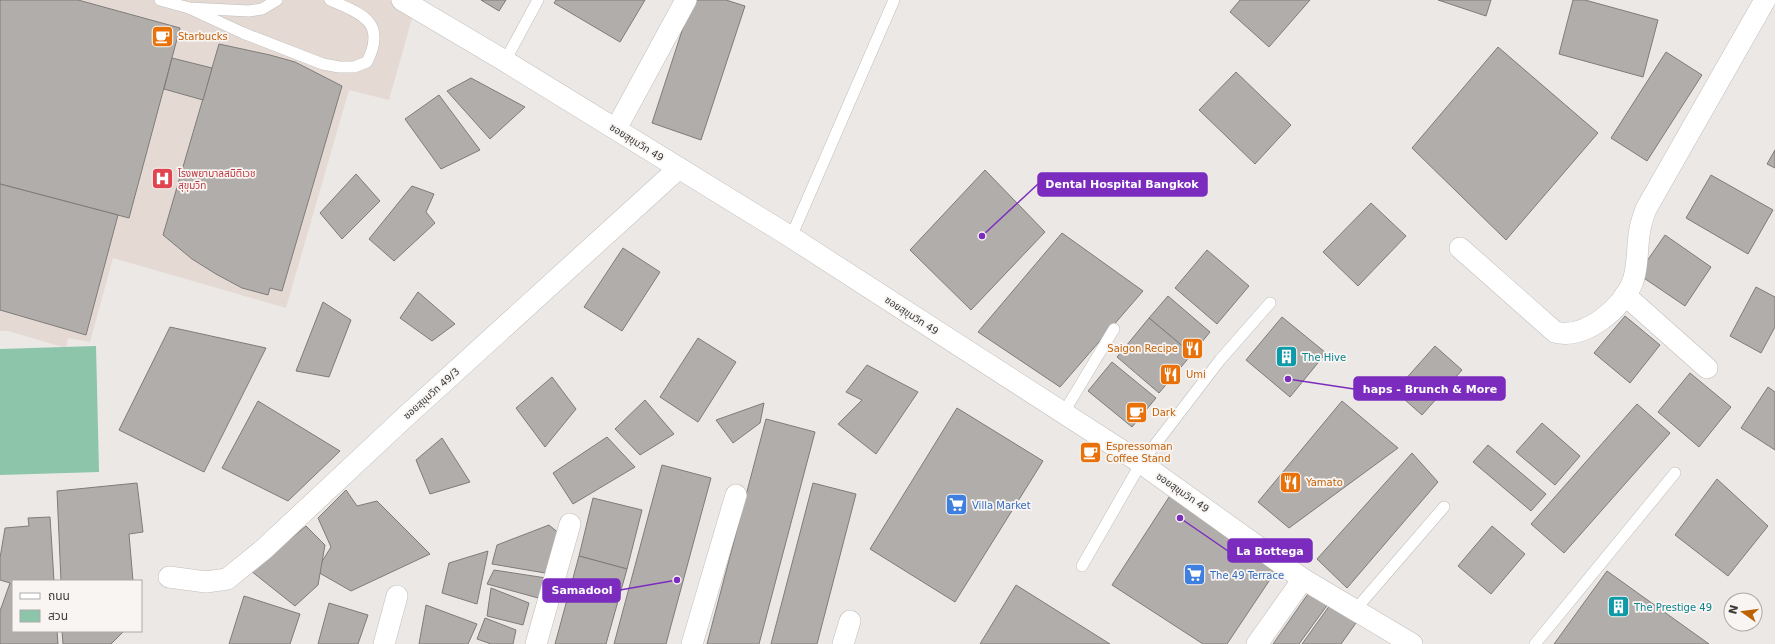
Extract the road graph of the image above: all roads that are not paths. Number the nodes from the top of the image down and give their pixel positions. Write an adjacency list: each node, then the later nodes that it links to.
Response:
1 (160, 0): 9 (lane)
2 (277, 0): 9 (lane)
3 (330, 0): 9 (lane)
4 (402, 0): 10 (street, ซอยสุขุมวิท 49)
5 (538, 0): 10 (lane)
6 (686, 0): 11 (street)
7 (894, 0): 13 (lane)
8 (1765, 0): 15 (street)
9 (189, 8)
10 (505, 61): 11 (street, ซอยสุขุมวิท 49)
11 (616, 129): 12 (street, ซอยสุขุมวิท 49)
12 (679, 168): 13 (street, ซอยสุขุมวิท 49); 26 (street, ซอยสุขุมวิท 49/3)
13 (791, 237): 19 (street, ซอยสุขุมวิท 49)
14 (1460, 248): 15 (street)
15 (1625, 295): 18 (street)
16 (1270, 303): 20 (lane)
17 (1114, 329): 19 (lane)
18 (1707, 368)
19 (1064, 412): 20 (street, ซอยสุขุมวิท 49)
20 (1142, 463): 25 (lane); 27 (street, ซอยสุขุมวิท 49)
21 (1675, 473): 37 (lane)
22 (736, 495): 33 (street)
23 (1444, 507): 29 (lane)
24 (570, 524): 32 (street)
25 (1082, 566)
26 (169, 577)
27 (1303, 579): 29 (street, ซอยสุขุมวิท 49); 35 (street)
28 (397, 596): 31 (street)
29 (1355, 610): 36 (street, ซอยสุขุมวิท 49)
30 (850, 621): 34 (street)
31 (384, 644)
32 (536, 644)
33 (692, 644)
34 (843, 644)
35 (1257, 644)
36 (1412, 644)
37 (1535, 644)

